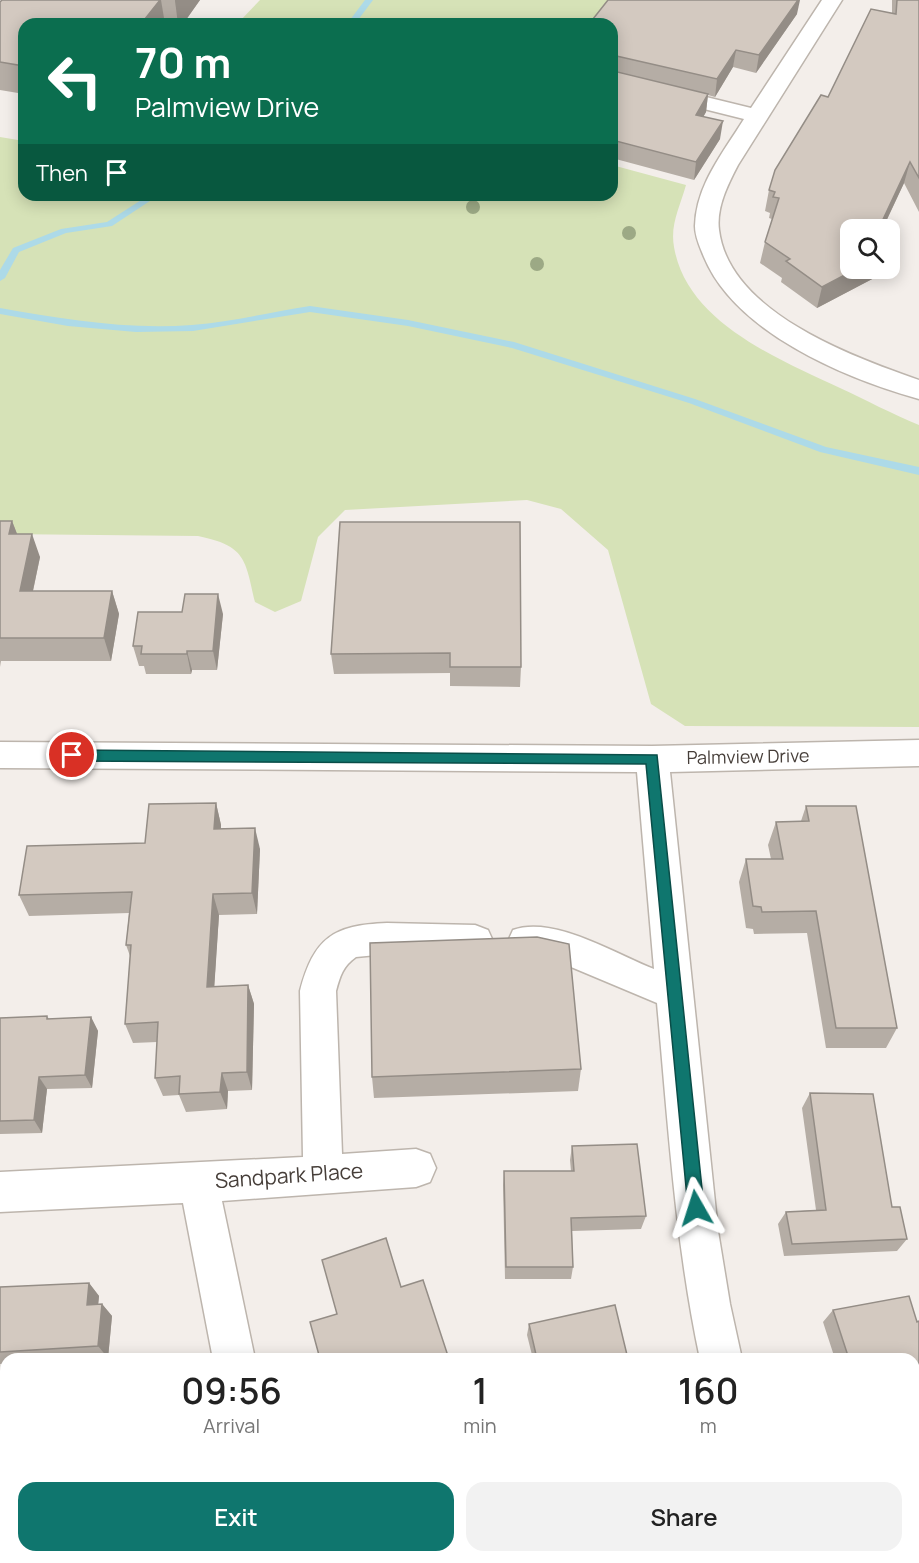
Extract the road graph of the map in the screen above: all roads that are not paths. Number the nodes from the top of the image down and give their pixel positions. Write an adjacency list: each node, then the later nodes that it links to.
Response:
1 (832, 0): 3 (street)
2 (618, 81): 3 (street)
3 (757, 116): 4 (street)
4 (919, 390)
5 (919, 753): 7 (street, Palmview Drive)
6 (0, 755): 7 (street, Palmview Drive)
7 (652, 759): 8 (street)
8 (675, 993): 10 (street); 14 (street)
9 (416, 1167): 10 (street, Sandpark Place)
10 (322, 1174): 11 (street, Sandpark Place)
11 (199, 1183): 12 (street); 13 (street, Sandpark Place)
12 (0, 1192)
13 (233, 1353)
14 (721, 1353)

